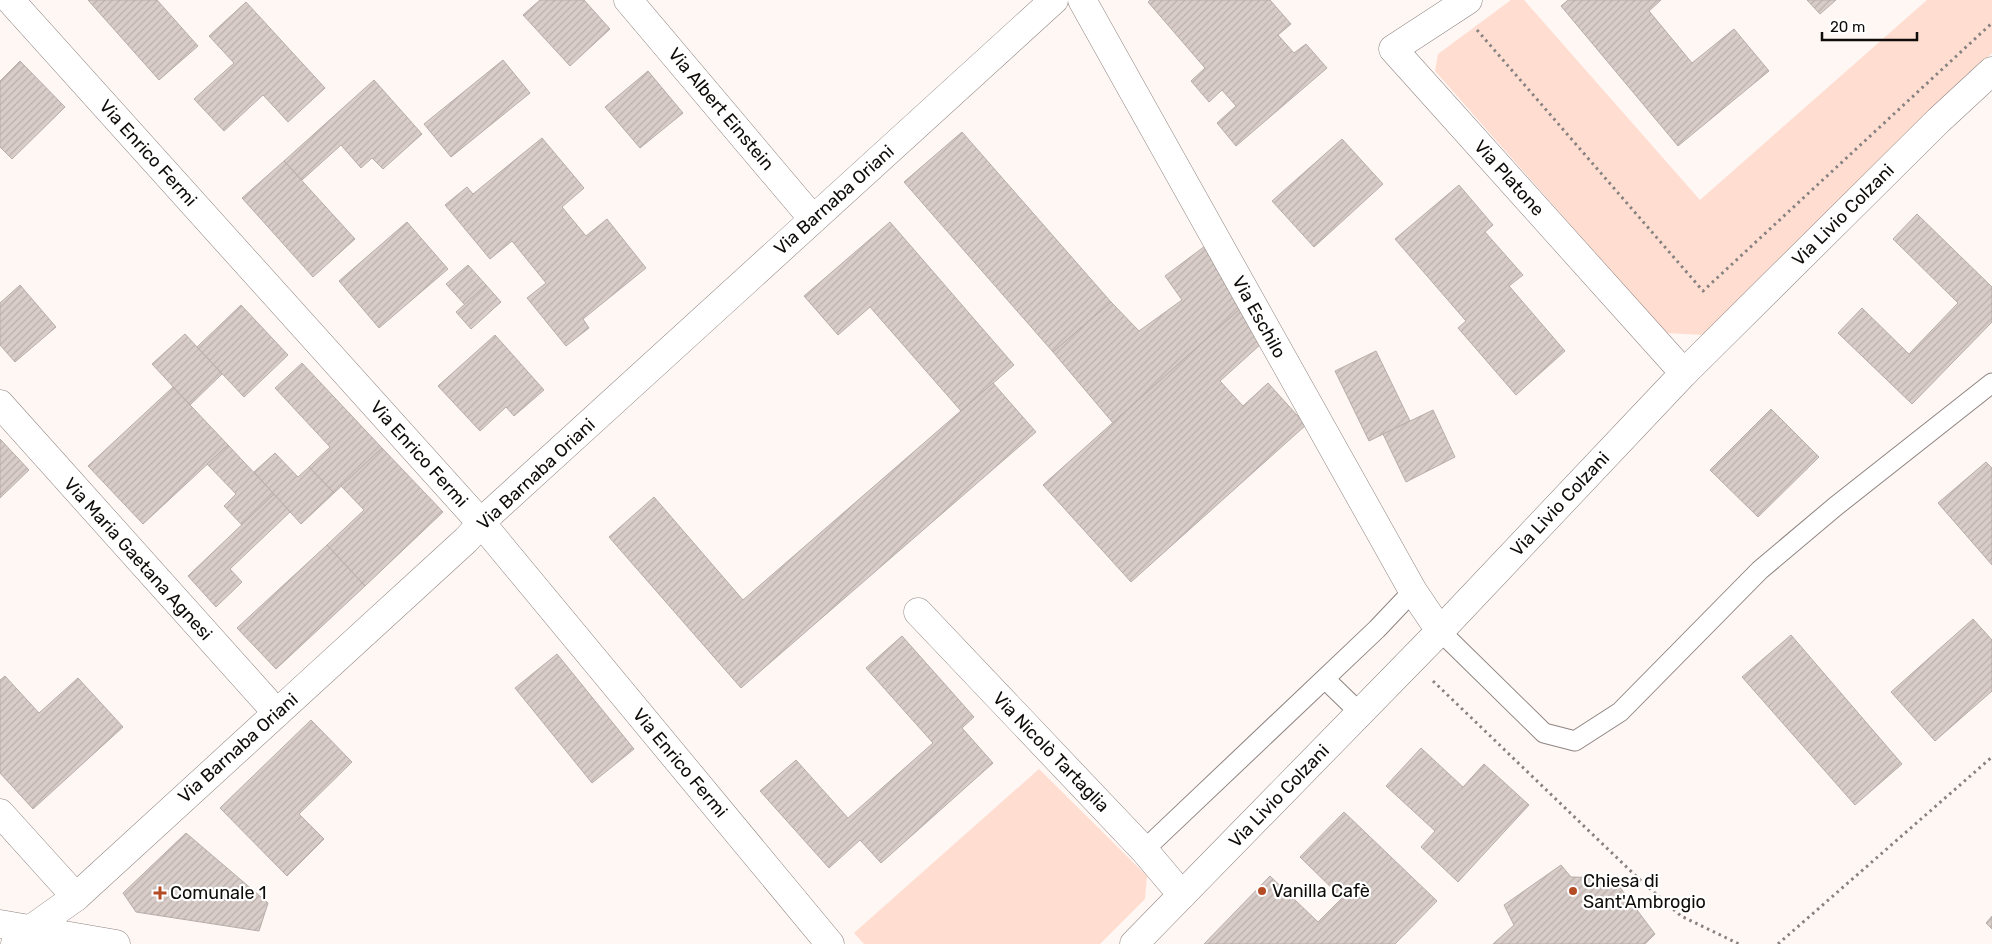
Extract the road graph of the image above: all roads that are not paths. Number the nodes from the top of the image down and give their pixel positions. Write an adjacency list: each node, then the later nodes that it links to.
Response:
1 (10, 0): 11 (street, Via Enrico Fermi)
2 (628, 0): 7 (street, Via Albert Einstein)
3 (1054, 0): 7 (street, Via Barnaba Oriani)
4 (1082, 0): 12 (street, Via Eschilo)
5 (1462, 3): 8 (street, Via Platone)
6 (1992, 71): 8 (street, Via Livio Colzani)
7 (813, 219): 11 (street, Via Barnaba Oriani)
8 (1684, 373): 14 (street, Via Livio Colzani)
9 (1992, 383): 14 (lane)
10 (0, 404): 16 (street, Via Maria Gaetana Agnesi)
11 (482, 524): 16 (street, Via Barnaba Oriani); 25 (street, Via Enrico Fermi)
12 (1413, 591): 14 (street, Via Eschilo); 15 (lane)
13 (918, 612): 19 (street, Via Nicolò Tartaglia)
14 (1440, 631): 17 (street, Via Livio Colzani)
15 (1325, 678): 17 (lane); 19 (lane)
16 (277, 713): 21 (street, Via Barnaba Oriani)
17 (1360, 713): 20 (street, Via Livio Colzani)
18 (0, 813): 21 (street)
19 (1144, 850): 20 (street, Via Nicolò Tartaglia)
20 (1182, 895): 26 (street, Via Livio Colzani)
21 (76, 897): 23 (street, Via Barnaba Oriani)
22 (0, 924): 23 (street)
23 (23, 936): 24 (street)
24 (116, 944)
25 (830, 944)
26 (1134, 944)

